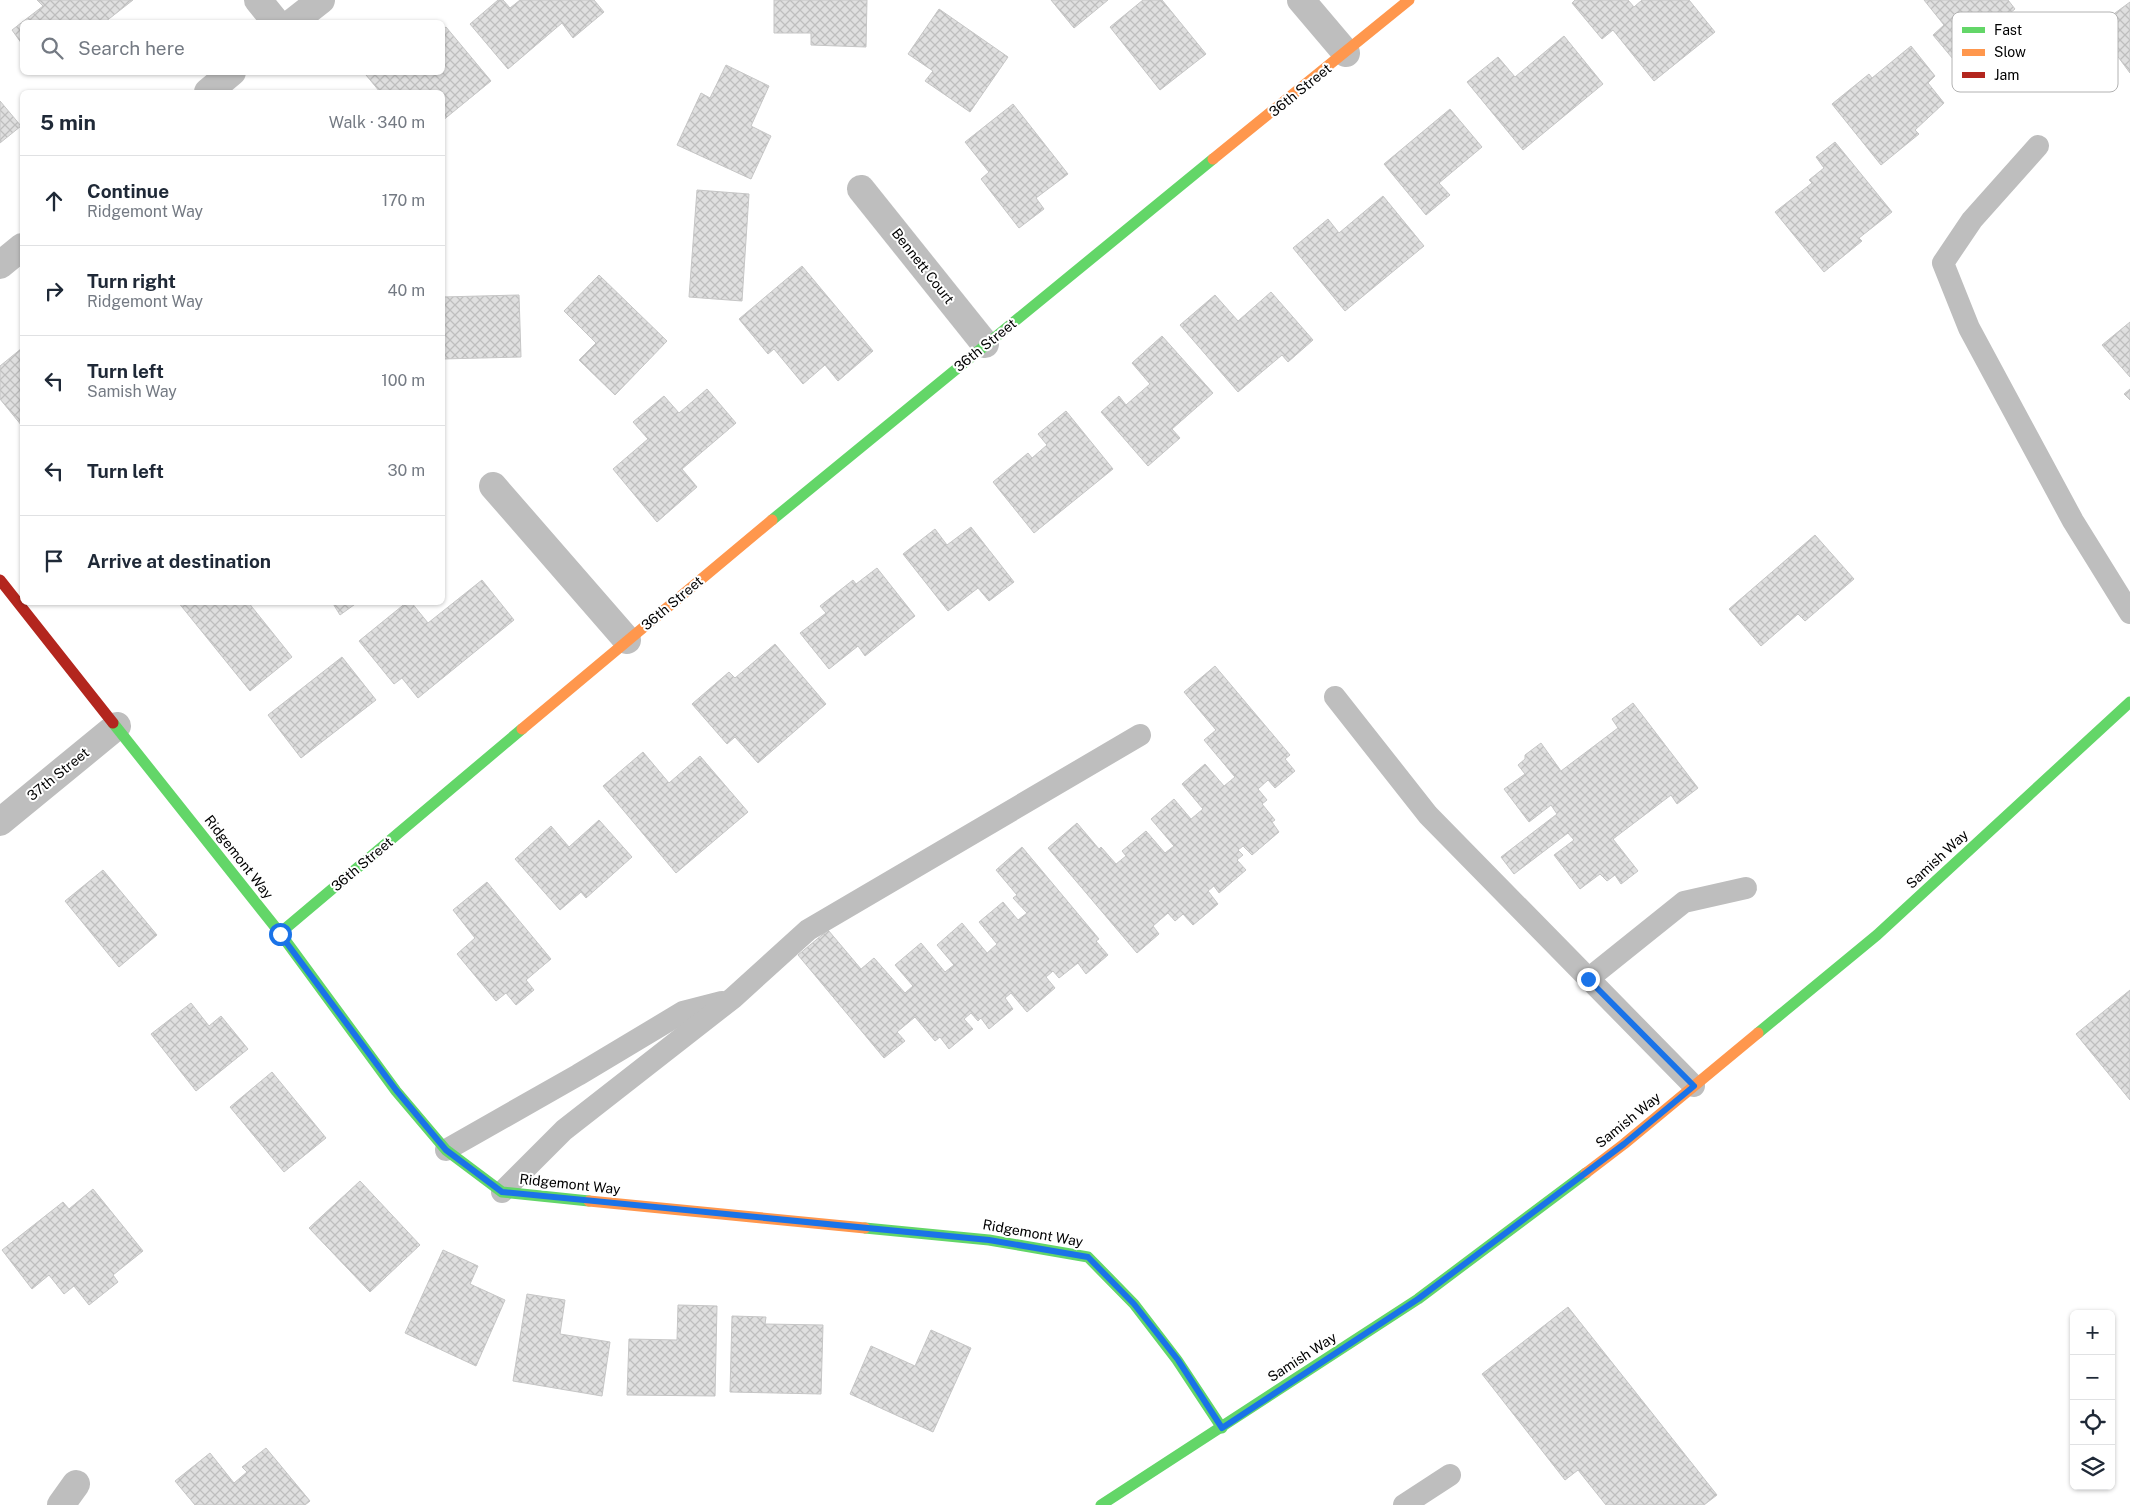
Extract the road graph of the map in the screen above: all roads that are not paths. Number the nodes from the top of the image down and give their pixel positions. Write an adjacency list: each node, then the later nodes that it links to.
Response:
1 (258, 0): 5 (street)
2 (321, 0): 6 (street)
3 (1301, 0): 7 (street)
4 (1409, 0): 7 (street, 36th Street)
5 (274, 20)
6 (296, 20)
7 (1346, 53): 14 (street, 36th Street)
8 (228, 75): 9 (street)
9 (210, 90)
10 (2038, 146): 19 (lane)
11 (861, 188): 14 (street, Bennett Court)
12 (20, 249): 13 (street)
13 (0, 265)
14 (985, 344): 20 (street, 36th Street)
15 (494, 486): 20 (street)
16 (0, 580): 18 (street, Ridgemont Way)
17 (20, 605): 23 (street, Ridgemont Way)
18 (20, 605)
19 (2130, 613)
20 (627, 640): 27 (street, 36th Street)
21 (1335, 697): 28 (lane)
22 (2130, 702): 30 (street, Samish Way)
23 (117, 726): 25 (street, 37th Street); 27 (street, Ridgemont Way)
24 (1140, 735): 29 (lane)
25 (0, 822)
26 (1746, 888): 28 (lane)
27 (280, 934): 31 (street, Ridgemont Way)
28 (1588, 979): 30 (lane)
29 (733, 998): 31 (lane); 32 (lane)
30 (1694, 1086): 33 (street, Samish Way)
31 (446, 1150): 32 (street, Ridgemont Way)
32 (502, 1192): 33 (street, Ridgemont Way)
33 (1222, 1428): 35 (street, Samish Way)
34 (1450, 1475): 36 (lane)
35 (1111, 1502)
36 (1404, 1505)

